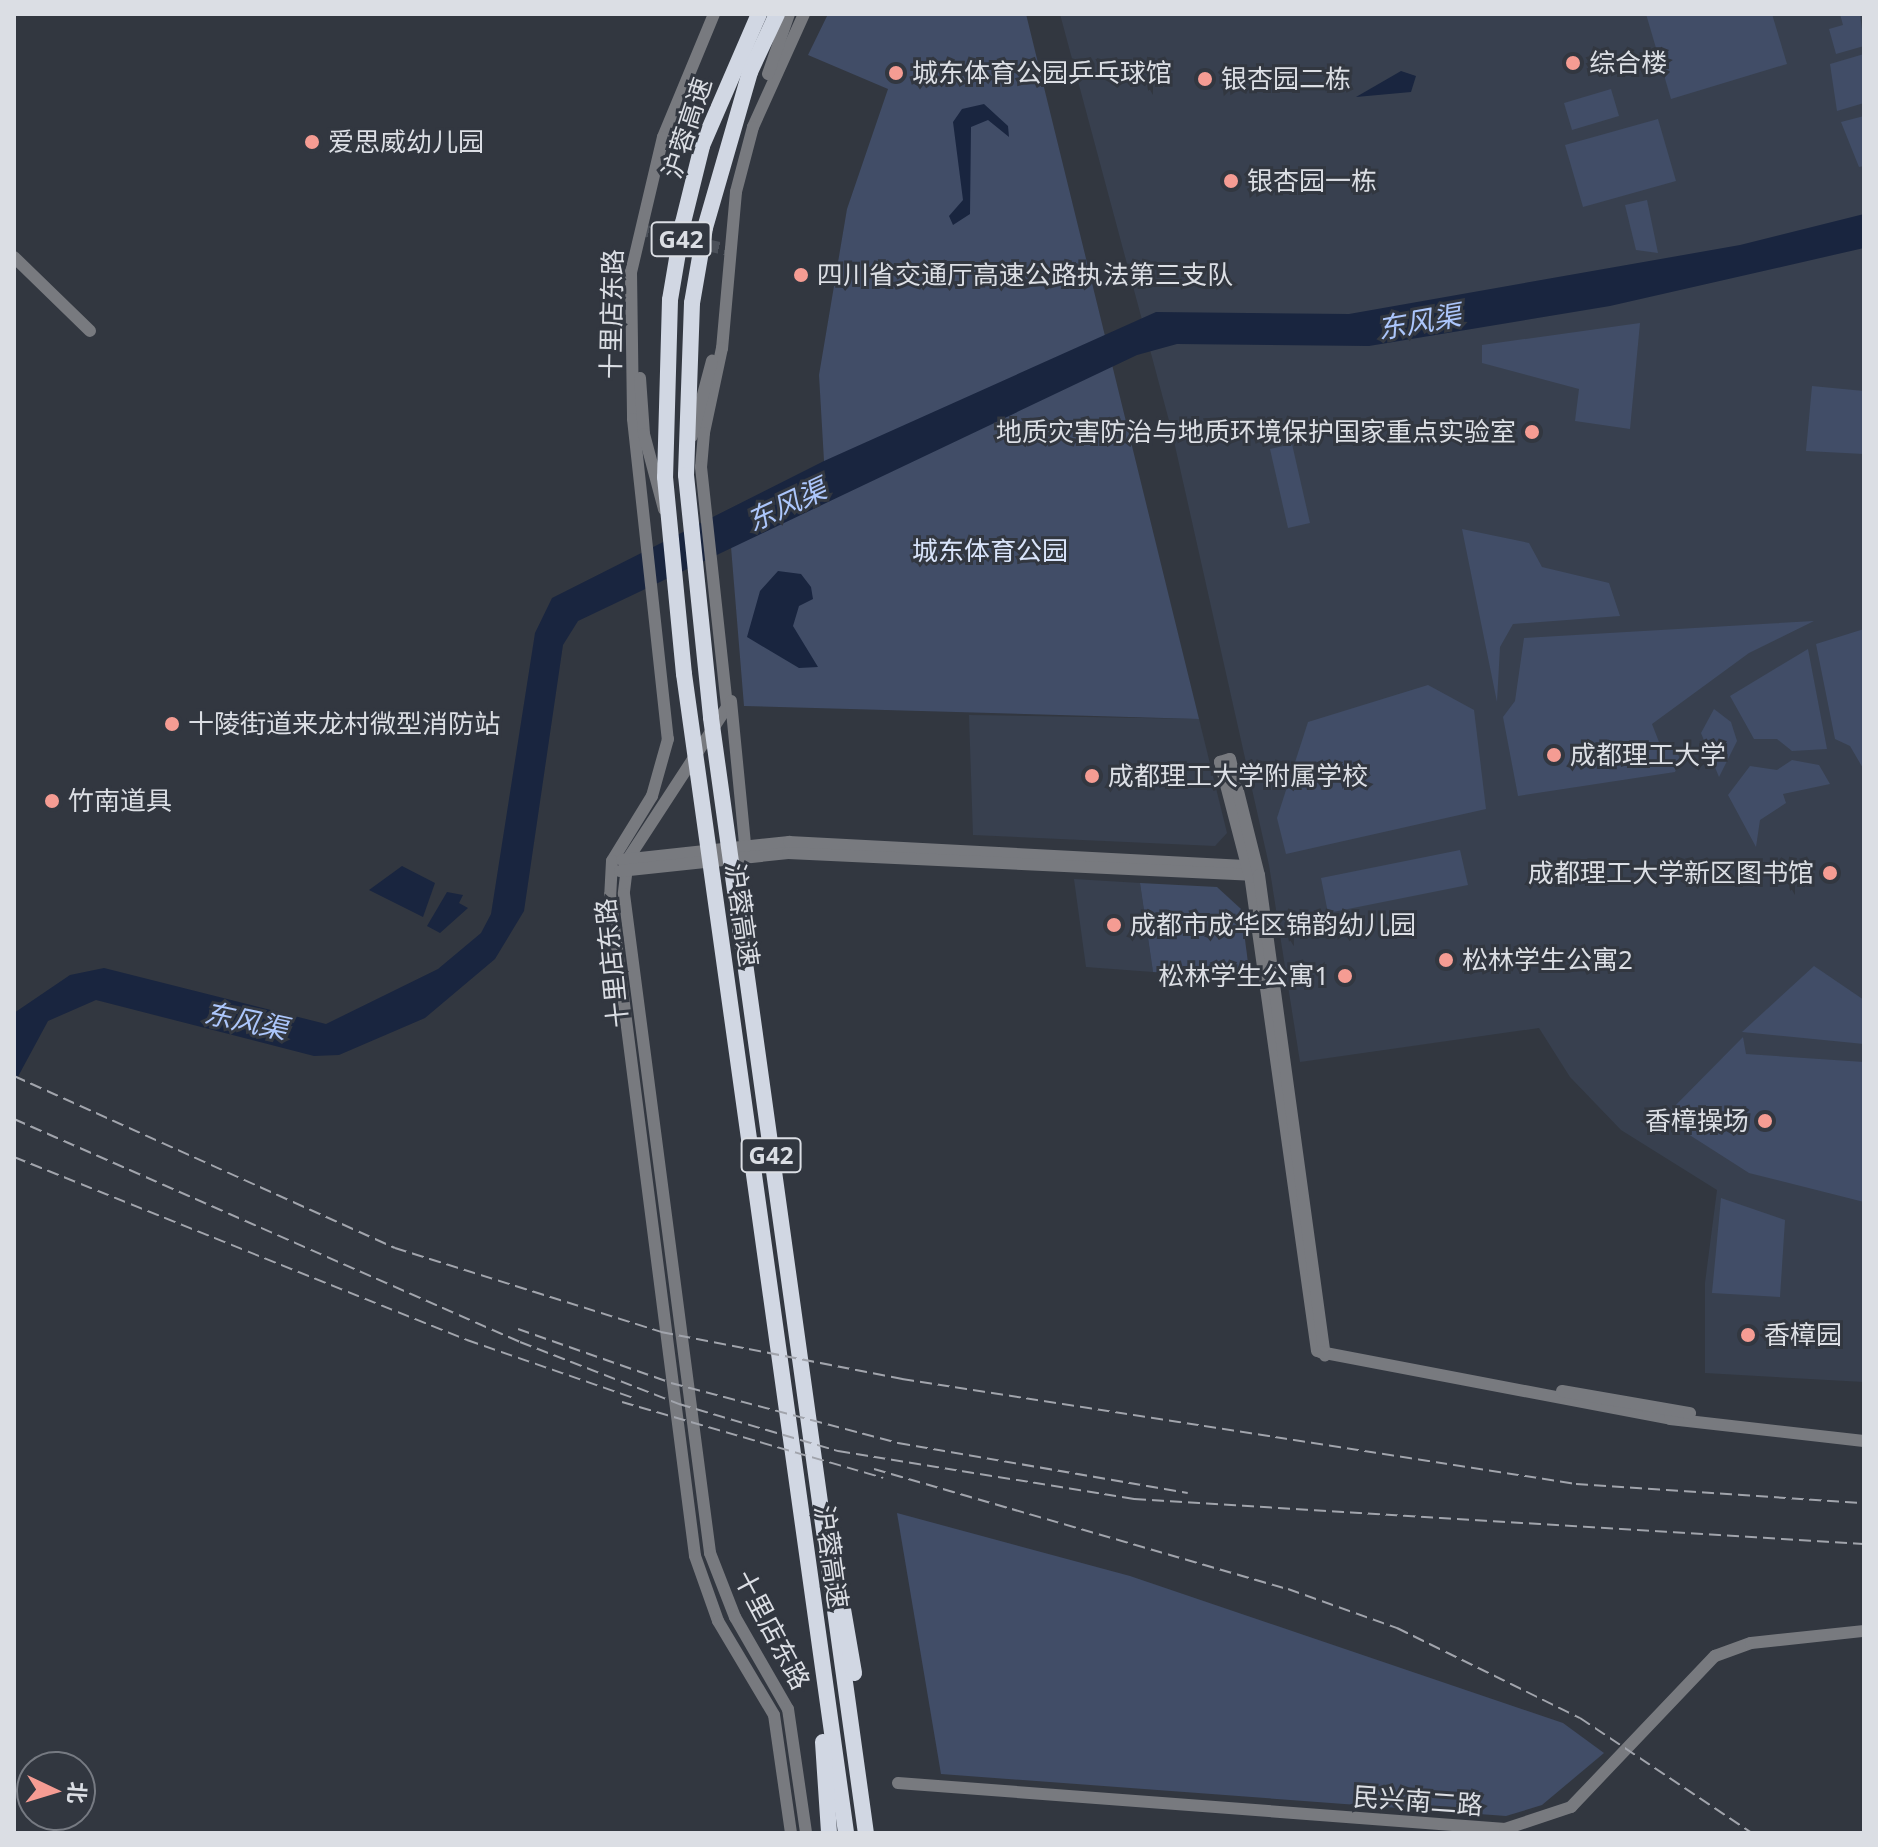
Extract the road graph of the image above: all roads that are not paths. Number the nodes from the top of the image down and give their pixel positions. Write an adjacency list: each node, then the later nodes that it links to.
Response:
1 (714, 14): 8 (street, 十里店东路)
2 (759, 14): 12 (highway, 沪蓉高速 / G42)
3 (777, 14): 11 (highway, 沪蓉高速 / G42)
4 (789, 14): 6 (street)
5 (804, 14): 6 (street, 十里店东路)
6 (753, 127): 9 (street, 十里店东路)
7 (14, 257): 10 (street)
8 (631, 272): 12 (street); 16 (street, 十里店东路)
9 (727, 290): 11 (street); 13 (street, 十里店东路)
10 (90, 331)
11 (686, 469): 23 (highway, 沪蓉高速 / G42)
12 (658, 476): 24 (highway, 沪蓉高速 / G42)
13 (729, 685): 14 (street); 15 (street, 十里店东路)
14 (746, 852): 15 (street); 17 (street)
15 (627, 865): 16 (street); 26 (street, 十里店东路)
16 (611, 867): 25 (street, 十里店东路)
17 (1253, 871): 17 (street); 18 (street)
18 (1323, 1351): 19 (street); 20 (street)
19 (1864, 1433)
20 (1864, 1441)
21 (1864, 1631): 22 (street, 民兴南二路)
22 (898, 1783)
23 (872, 1831)
24 (834, 1832)
25 (791, 1833)
26 (806, 1833)

